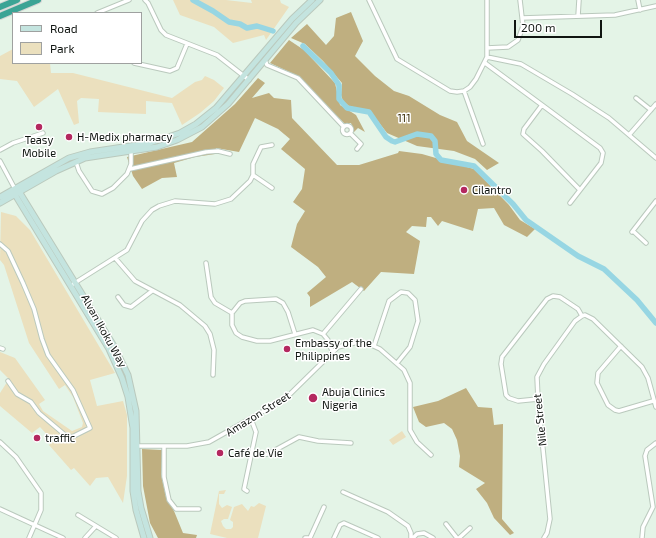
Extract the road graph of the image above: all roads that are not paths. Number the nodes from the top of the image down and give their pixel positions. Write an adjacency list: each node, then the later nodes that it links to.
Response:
1 (17, 0): 13 (highway)
2 (38, 0): 16 (highway)
3 (128, 0): 15 (street)
4 (145, 0): 19 (street)
5 (312, 0): 25 (street)
6 (320, 0): 22 (street)
7 (368, 0): 27 (street)
8 (486, 0): 20 (street)
9 (520, 0): 18 (street)
10 (579, 0): 17 (street)
11 (638, 0): 14 (street)
12 (656, 6): 14 (street)
13 (0, 7)
14 (640, 10): 17 (street)
15 (99, 12)
16 (0, 16)
17 (578, 16): 18 (street)
18 (522, 18): 20 (street)
19 (187, 44): 24 (street); 25 (street)
20 (487, 48): 21 (street)
21 (487, 57): 23 (street); 35 (street)
22 (265, 60): 26 (street); 32 (street)
23 (485, 63): 27 (street); 29 (street)
24 (138, 64)
25 (243, 77): 26 (street); 50 (street)
26 (249, 80): 40 (street)
27 (464, 91): 37 (street)
28 (636, 98): 31 (street)
29 (542, 104): 49 (street); 49 (street)
30 (656, 104): 31 (street)
31 (651, 110): 35 (street)
32 (344, 127): 34 (street); 34 (street)
33 (43, 133): 39 (street)
34 (350, 133): 38 (street)
35 (629, 135): 42 (street)
36 (272, 144): 46 (street)
37 (483, 144)
38 (357, 149)
39 (0, 150)
40 (131, 152): 43 (street); 45 (street)
41 (230, 154): 45 (street)
42 (656, 158)
43 (76, 162): 45 (street); 47 (street)
44 (1, 164): 50 (street)
45 (130, 169)
46 (253, 175): 48 (street); 59 (street)
47 (28, 188): 50 (street); 55 (street)
48 (272, 188)
49 (580, 190): 56 (street)
50 (16, 191): 51 (street); 52 (street); 55 (street, Alvan Ikoku Way)
51 (0, 197)
52 (6, 200): 54 (street); 55 (street)
53 (656, 201): 57 (street)
54 (0, 203)
55 (23, 203): 61 (street, Alvan Ikoku Way); 62 (street, Alvan Ikoku Way)
56 (570, 203)
57 (646, 242)
58 (0, 244): 75 (street)
59 (116, 258): 61 (street); 64 (street)
60 (206, 263): 66 (street)
61 (76, 282): 62 (street); 83 (street, Alvan Ikoku Way)
62 (71, 285): 83 (street, Alvan Ikoku Way)
63 (361, 289): 69 (street)
64 (152, 291): 65 (street); 74 (street)
65 (118, 297)
66 (232, 313): 68 (street); 68 (street)
67 (582, 316): 71 (street); 76 (street, Nile Street); 76 (street)
68 (295, 334): 69 (street)
69 (323, 334): 72 (street)
70 (374, 346): 72 (street, Amazon Street); 73 (street, Amazon Street); 73 (street)
71 (622, 346): 77 (street); 77 (street)
72 (332, 351): 79 (street, Amazon Street)
73 (397, 363): 86 (street, Amazon Street)
74 (213, 375)
75 (8, 381)
76 (538, 399): 108 (street, Nile Street)
77 (653, 401): 78 (street)
78 (656, 407)
79 (251, 419): 84 (street, Amazon Street); 85 (street)
80 (0, 442): 94 (street)
81 (351, 443): 85 (street)
82 (656, 443): 109 (street)
83 (135, 446): 84 (street, Amazon Street); 101 (street, Alvan Ikoku Way)
84 (164, 446): 91 (street)
85 (252, 453): 87 (street)
86 (431, 455)
87 (247, 491)
88 (343, 492): 105 (street)
89 (324, 507): 102 (street)
90 (0, 509): 94 (street)
91 (199, 509)
92 (78, 515): 95 (street)
93 (446, 524): 107 (street)
94 (36, 525): 97 (street); 98 (street)
95 (96, 526): 99 (street); 100 (street)
96 (470, 528): 107 (street)
97 (28, 538)
98 (63, 538)
99 (85, 538)
100 (116, 538)
101 (148, 538)
102 (308, 538)
103 (334, 538): 104 (street)
104 (378, 538)
105 (412, 538): 106 (street)
106 (433, 538)
107 (458, 538)
108 (544, 538)
109 (642, 538)

